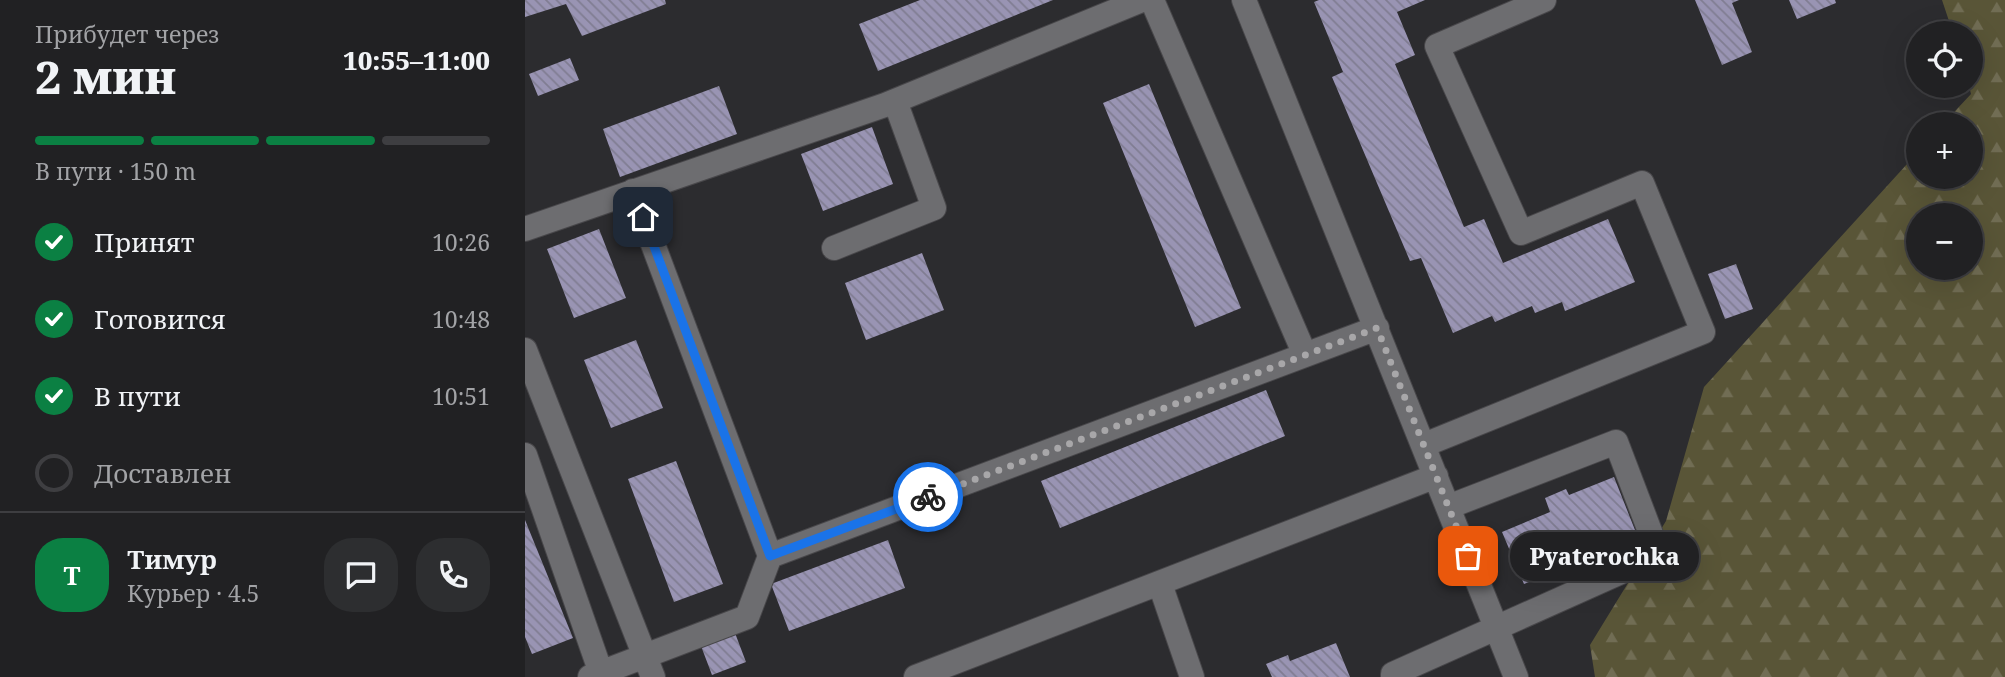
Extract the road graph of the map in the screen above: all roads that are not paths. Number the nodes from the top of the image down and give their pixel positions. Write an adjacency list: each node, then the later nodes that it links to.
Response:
1 (1142, 0): 5 (street)
2 (1152, 0): 11 (street)
3 (1244, 0): 9 (street)
4 (1544, 0): 12 (street)
5 (895, 101): 6 (street); 8 (street)
6 (633, 191): 7 (street); 16 (street)
7 (525, 229)
8 (834, 248)
9 (1377, 328): 11 (street); 12 (street)
10 (525, 350): 19 (street)
11 (1305, 355): 16 (street)
12 (1423, 445): 14 (street)
13 (525, 455): 20 (street)
14 (1436, 476): 15 (street); 17 (street)
15 (1448, 507): 18 (street); 18 (street)
16 (770, 556): 19 (street)
17 (1160, 584): 21 (street); 22 (street)
18 (1497, 629): 23 (street); 24 (street)
19 (649, 667): 20 (street)
20 (596, 675)
21 (916, 677)
22 (1192, 677)
23 (1393, 677)
24 (1516, 677)

